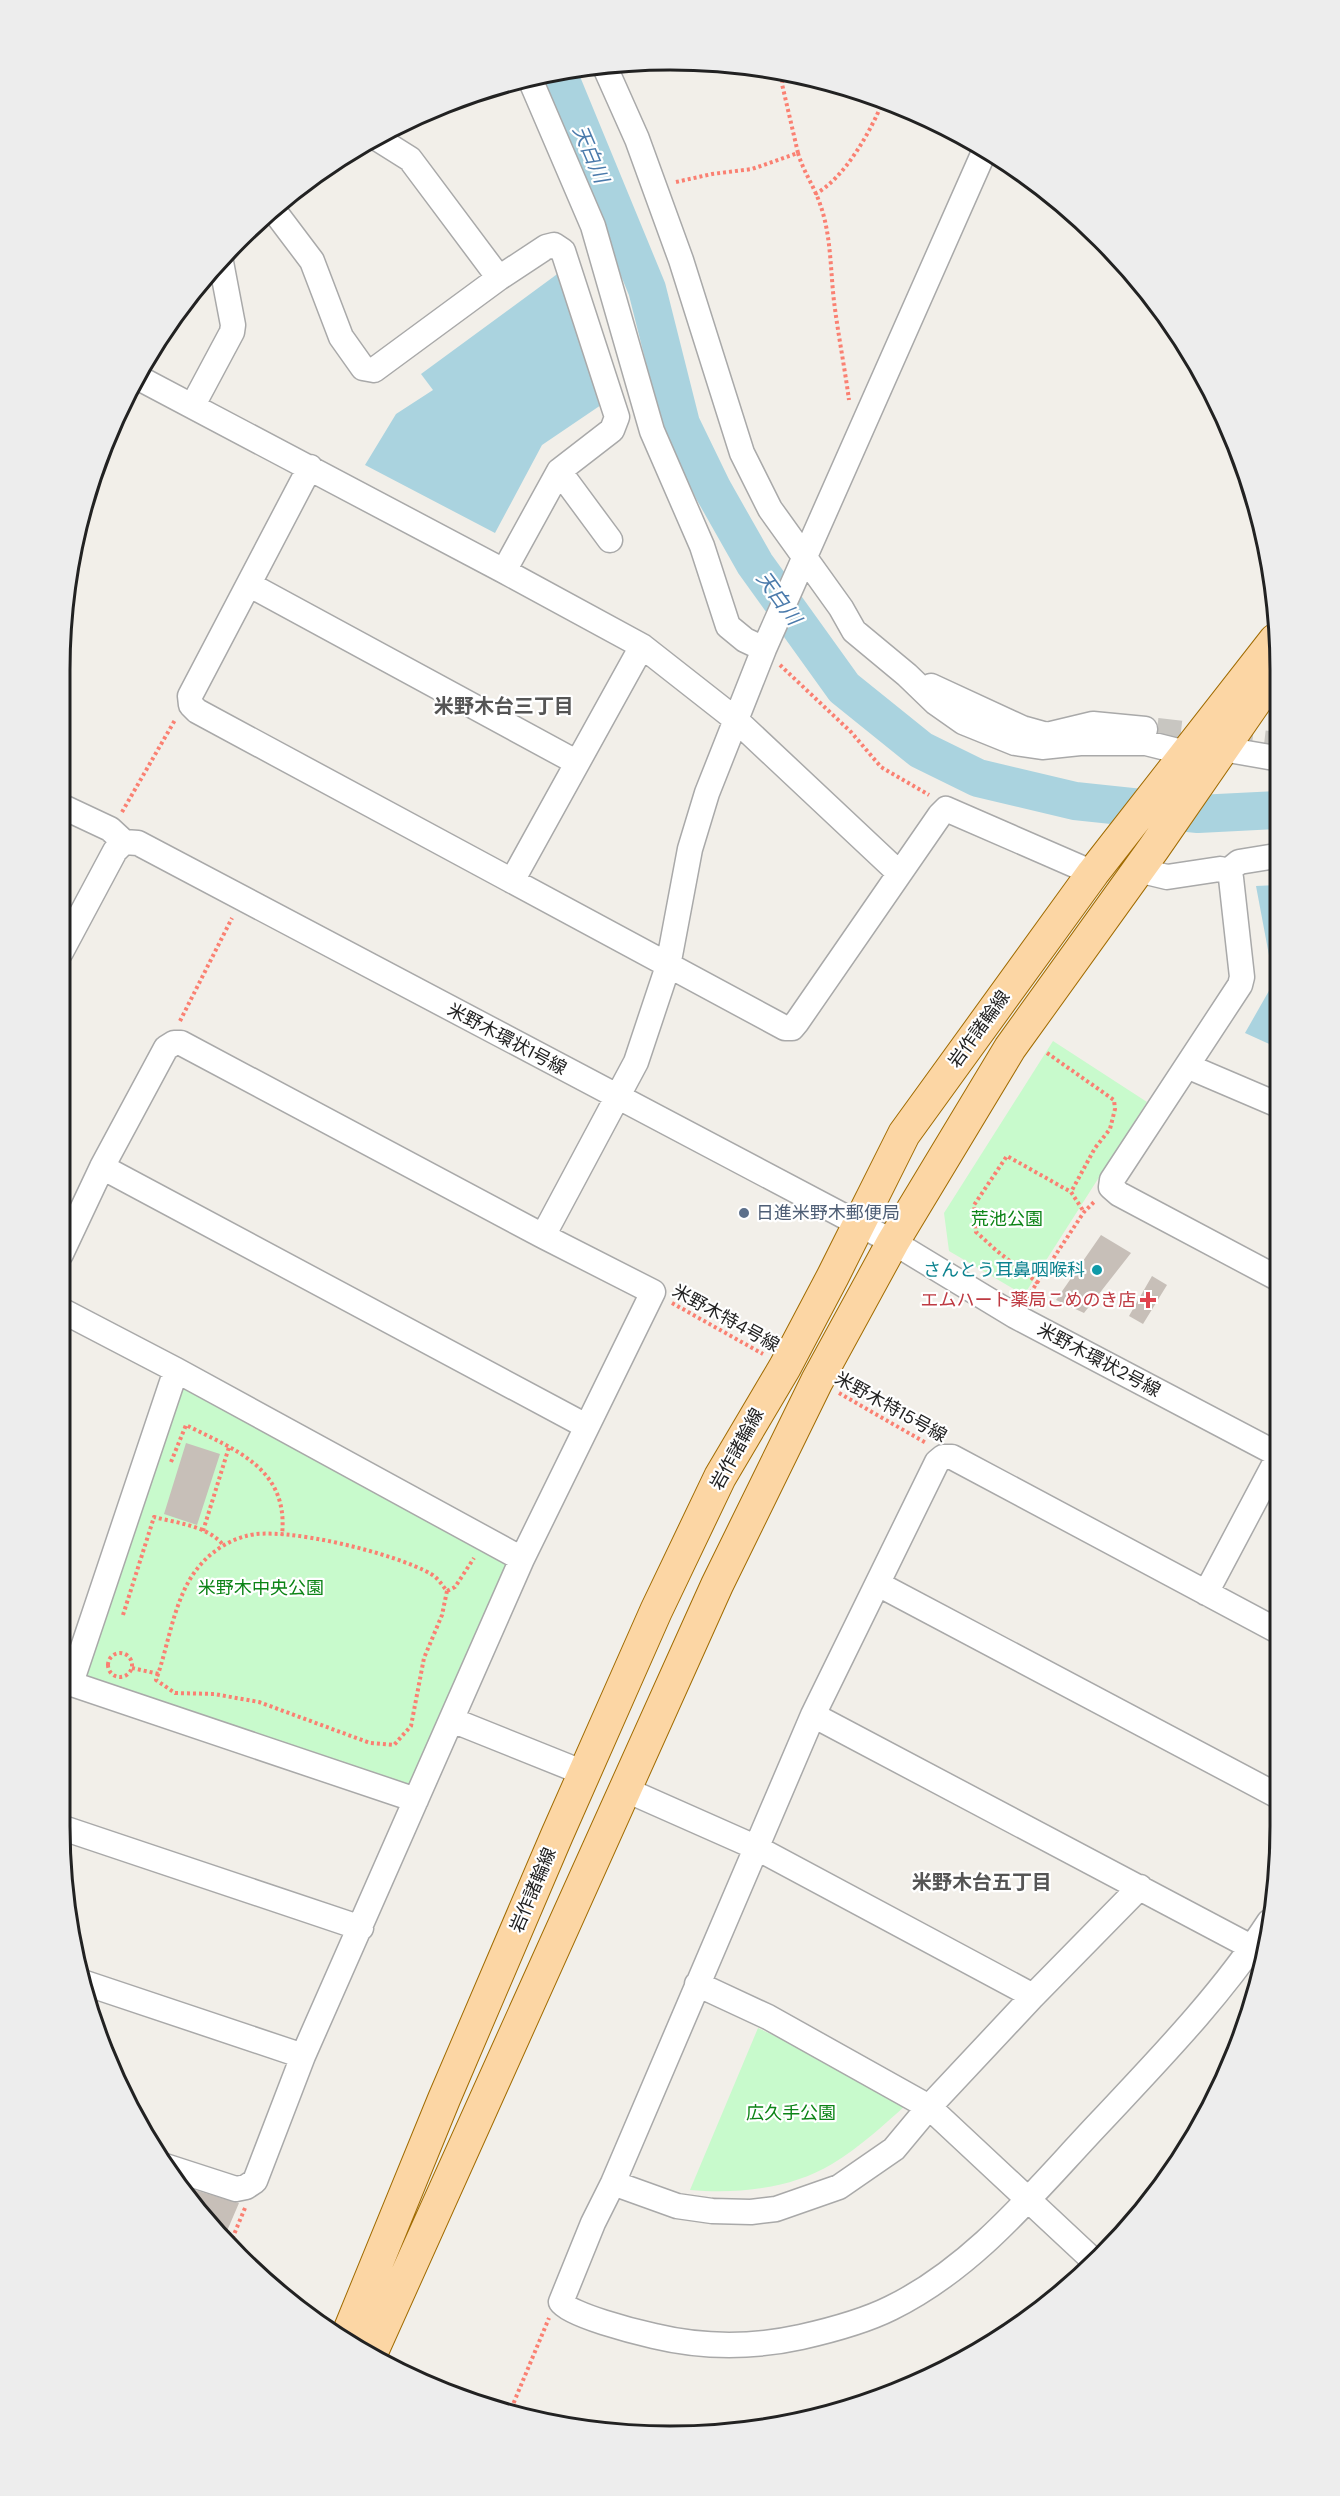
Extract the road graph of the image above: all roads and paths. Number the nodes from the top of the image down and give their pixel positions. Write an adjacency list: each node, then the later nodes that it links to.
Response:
1 (608, 74): 8 (street)
2 (782, 81): 6 (path)
3 (533, 87): 22 (street)
4 (879, 108): 9 (path)
5 (385, 143): 12 (street)
6 (798, 153): 8 (path); 9 (path)
7 (981, 158): 15 (street)
8 (655, 187): 19 (street)
9 (815, 194): 15 (path)
10 (278, 216): 12 (street)
11 (222, 272): 14 (street)
12 (499, 278): 17 (street)
13 (145, 381): 14 (street)
14 (193, 405): 16 (street)
15 (864, 423): 19 (street)
16 (310, 467): 20 (street); 21 (street)
17 (559, 471): 18 (street); 20 (street)
18 (610, 540)
19 (805, 556): 22 (street); 25 (street)
20 (504, 570): 23 (street)
21 (249, 585): 27 (street); 33 (street)
22 (767, 644): 28 (street); 35 (path)
23 (642, 646): 28 (street); 33 (street)
24 (1269, 648): 32 (main road, 岩作諸輪線)
25 (907, 675): 29 (street); 32 (street)
26 (1270, 680): 31 (main road, 岩作諸輪線)
27 (190, 696): 36 (path); 42 (street)
28 (735, 719): 41 (street); 45 (street)
29 (1157, 730)
30 (1270, 748): 31 (street)
31 (1223, 749): 38 (main road, 岩作諸輪線)
32 (1183, 758): 39 (main road, 岩作諸輪線)
33 (576, 762): 42 (street)
34 (70, 811): 36 (street, 米野木環状1号線)
35 (954, 812): 39 (street); 41 (street)
36 (119, 839): 43 (street, 米野木環状1号線); 44 (street)
37 (1270, 857): 40 (street)
38 (1146, 859): 40 (street); 58 (main road, 岩作諸輪線)
39 (1102, 862): 55 (main road, 岩作諸輪線)
40 (1228, 871): 48 (street)
41 (899, 873): 45 (street)
42 (512, 881): 45 (street)
43 (242, 899): 46 (path); 49 (street, 米野木環状1号線)
44 (70, 935)
45 (668, 966): 49 (street)
46 (166, 1048): 51 (street); 57 (street)
47 (1047, 1053): 53 (path)
48 (1187, 1066): 50 (street); 52 (street)
49 (617, 1098): 55 (street, 米野木環状1号線); 57 (street)
50 (1270, 1101)
51 (102, 1167): 56 (street); 67 (street)
52 (1111, 1187): 54 (path); 59 (street)
53 (1071, 1192): 54 (path); 60 (path)
54 (1084, 1212): 60 (path)
55 (859, 1224): 58 (street, 米野木環状1号線); 64 (main road, 岩作諸輪線)
56 (70, 1235)
57 (543, 1236): 61 (street)
58 (893, 1242): 63 (street, 米野木環状2号線); 66 (main road, 岩作諸輪線)
59 (1270, 1274)
60 (1038, 1283): 63 (path)
61 (654, 1293): 64 (path, 米野木特4号線); 67 (street)
62 (70, 1315): 65 (street)
63 (1015, 1316): 69 (street, 米野木環状2号線)
64 (785, 1367): 89 (main road, 岩作諸輪線)
65 (176, 1370): 75 (street); 83 (street)
66 (817, 1381): 70 (path, 米野木特15号線); 90 (main road, 岩作諸輪線)
67 (586, 1426): 77 (street)
68 (229, 1447): 71 (path); 73 (path); 74 (path)
69 (1270, 1452)
70 (952, 1457): 78 (street); 80 (street)
71 (169, 1466)
72 (1270, 1470): 80 (street)
73 (203, 1531): 76 (path); 81 (path)
74 (282, 1535): 76 (path); 79 (path)
75 (485, 1539): 77 (street); 79 (path)
76 (224, 1546): 85 (path)
77 (522, 1559): 88 (street)
78 (878, 1584): 87 (street); 91 (street)
79 (447, 1591): 85 (path)
80 (1206, 1593): 82 (street)
81 (123, 1615)
82 (1270, 1627)
83 (70, 1668)
84 (132, 1668): 84 (path); 85 (path)
85 (159, 1674)
86 (70, 1684): 92 (street)
87 (813, 1715): 94 (street); 95 (street)
88 (452, 1719): 89 (street); 92 (street)
89 (584, 1773): 111 (main road, 岩作諸輪線)
90 (624, 1789): 94 (street); 112 (main road, 岩作諸輪線)
91 (1270, 1792)
92 (416, 1800): 96 (street)
93 (70, 1830): 96 (street)
94 (755, 1847): 99 (street); 101 (street)
95 (1140, 1887): 98 (street); 101 (street)
96 (361, 1928): 102 (street)
97 (1259, 1939): 98 (street)
98 (1253, 1948): 107 (street)
99 (697, 1984): 103 (street); 105 (street)
100 (92, 1985): 102 (street)
101 (1033, 1996): 103 (street)
102 (303, 2056): 106 (street)
103 (929, 2107): 105 (street); 107 (street)
104 (180, 2171): 106 (street)
105 (613, 2183): 110 (street)
106 (246, 2187): 108 (path)
107 (1028, 2198): 109 (street); 110 (street)
108 (233, 2236)
109 (1088, 2255)
110 (562, 2295): 113 (path)
111 (349, 2332)
112 (374, 2347)
113 (512, 2404)

